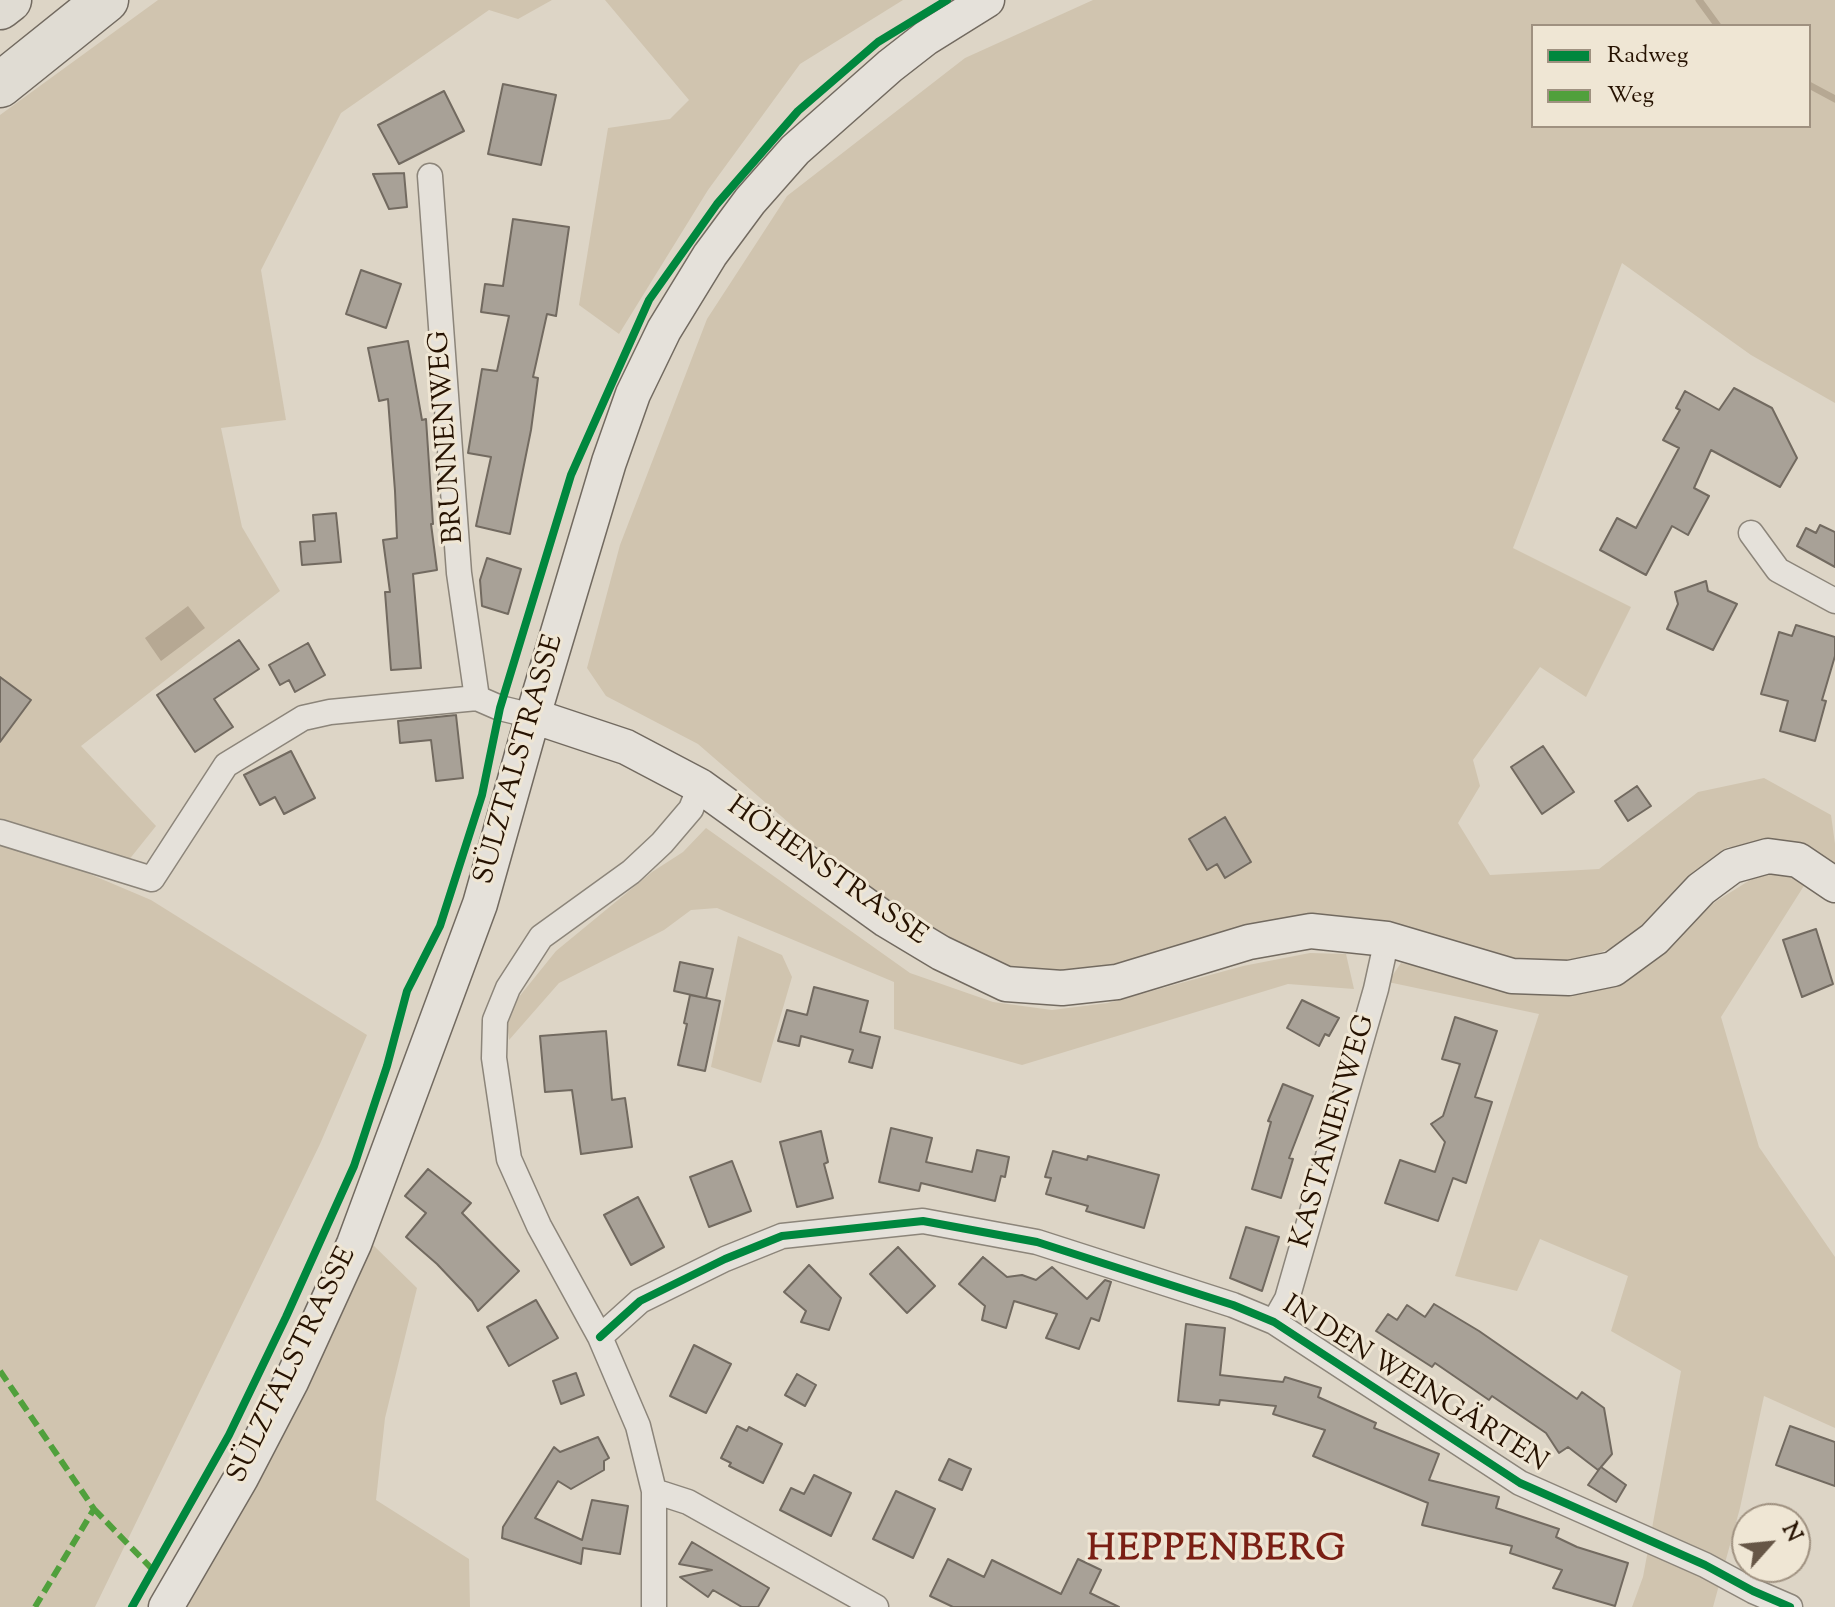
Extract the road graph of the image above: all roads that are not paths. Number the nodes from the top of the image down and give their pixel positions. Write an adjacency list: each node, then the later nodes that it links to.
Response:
1 (9, 0): 4 (highway)
2 (106, 0): 5 (highway)
3 (987, 0): 10 (main road, SÜLZTALSTRASSE)
4 (0, 7)
5 (0, 85)
6 (430, 176): 9 (street, BRUNNENWEG)
7 (1751, 533): 8 (street)
8 (1835, 601)
9 (477, 698): 10 (street); 12 (street)
10 (533, 716): 11 (main road, HÖHENSTRASSE); 18 (main road, SÜLZTALSTRASSE)
11 (700, 786): 14 (main road, HÖHENSTRASSE); 16 (street)
12 (0, 832)
13 (1835, 886): 14 (main road, HÖHENSTRASSE)
14 (1387, 939): 15 (street, KASTANIENWEG)
15 (1274, 1322): 16 (street, IN DEN WEINGÄRTEN); 21 (street, IN DEN WEINGÄRTEN)
16 (600, 1337): 17 (street)
17 (654, 1491): 19 (street); 20 (street)
18 (166, 1607)
19 (654, 1607)
20 (876, 1607)
21 (1790, 1607)

